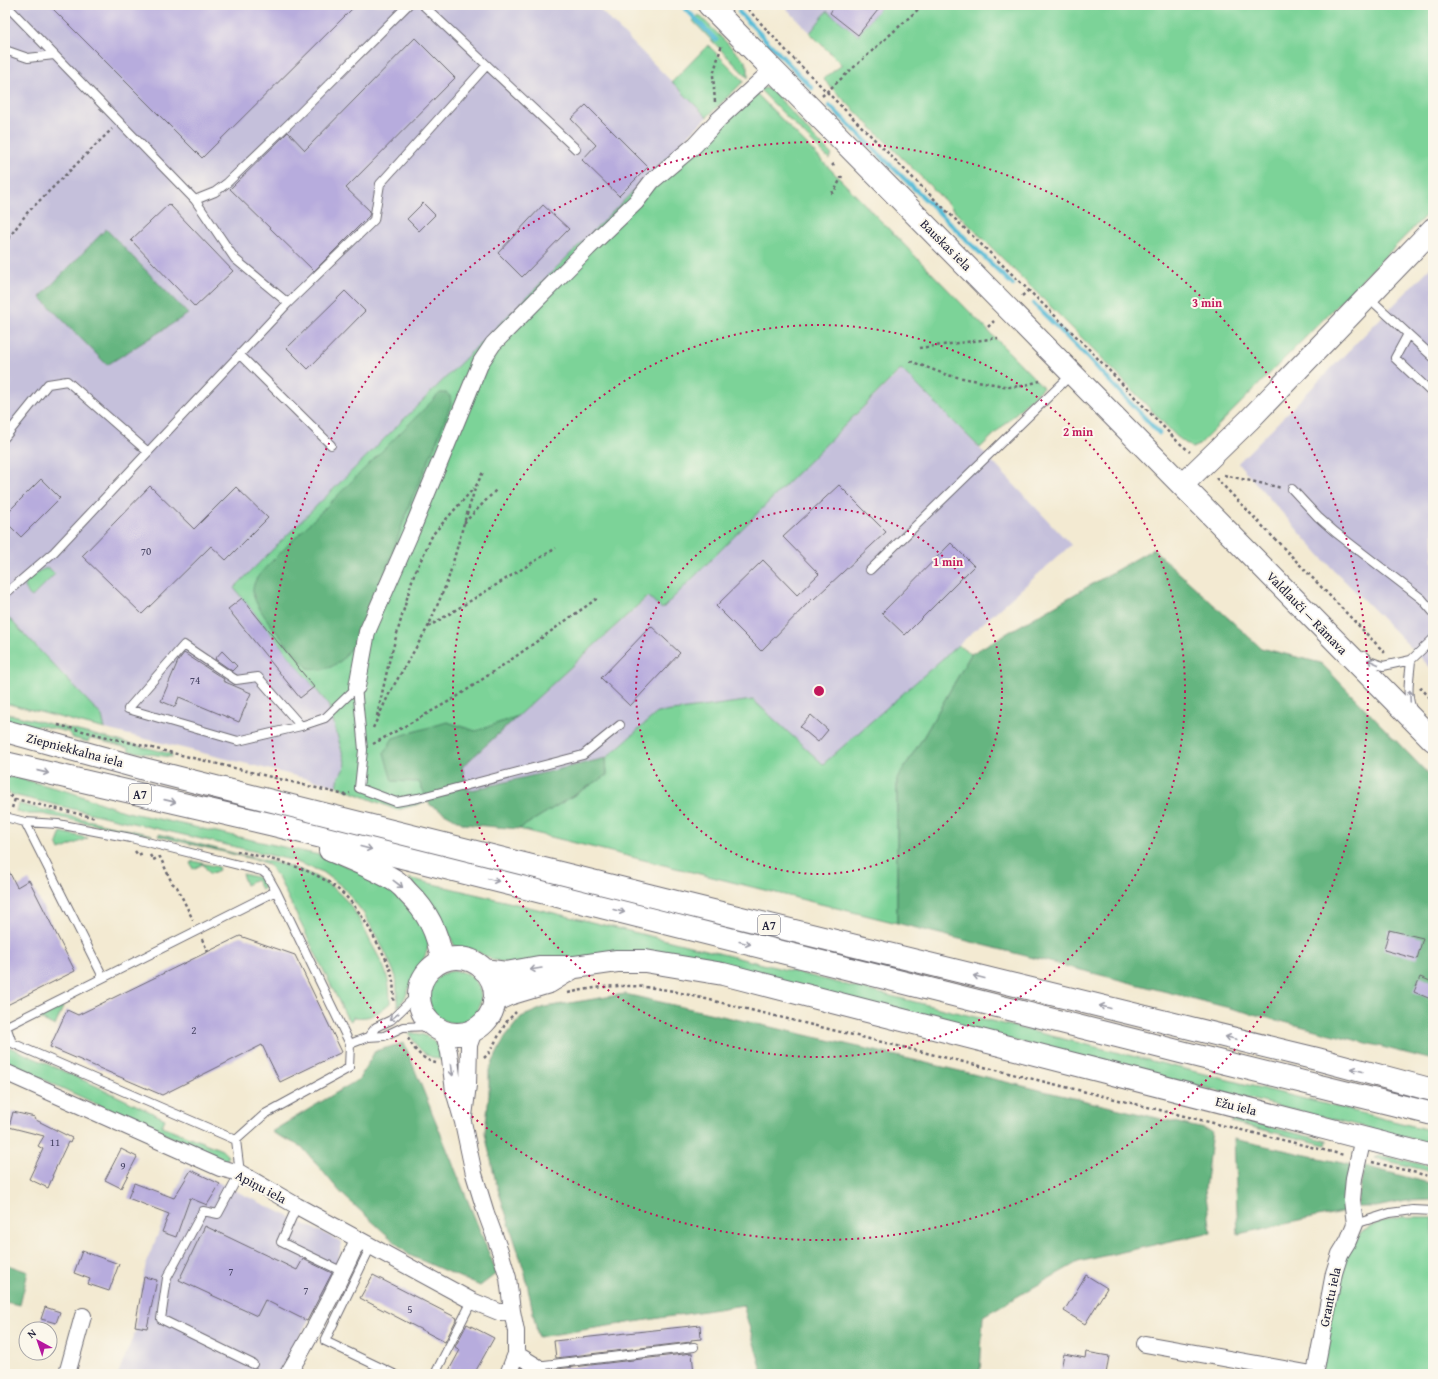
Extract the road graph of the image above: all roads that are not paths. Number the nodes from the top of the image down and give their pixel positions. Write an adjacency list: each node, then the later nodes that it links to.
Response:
1 (6, 5): 6 (lane)
2 (408, 5): 10 (lane)
3 (423, 5): 7 (lane)
4 (711, 6): 8 (main road, Bauskas iela)
5 (5, 50): 6 (lane)
6 (54, 55): 10 (lane)
7 (487, 65): 9 (lane); 13 (lane)
8 (773, 69): 17 (main road, Bauskas iela); 30 (street)
9 (576, 149)
10 (195, 200): 13 (lane)
11 (1433, 229): 12 (main road)
12 (1368, 297): 14 (lane); 22 (main road)
13 (288, 303): 15 (lane)
14 (1408, 334): 16 (lane); 18 (lane)
15 (240, 355): 20 (lane); 21 (lane)
16 (1433, 357)
17 (1072, 374): 22 (main road, Bauskas iela); 24 (lane)
18 (1433, 394)
19 (5, 437): 21 (lane)
20 (330, 445)
21 (148, 452): 25 (lane)
22 (1182, 485): 34 (main road, Valdlauči — Rāmava)
23 (1292, 489): 26 (lane)
24 (870, 570)
25 (5, 594)
26 (1433, 612)
27 (1433, 639): 29 (lane)
28 (1359, 651): 29 (lane, one-way to 28)
29 (1410, 660): 34 (lane, one-way to 29)
30 (358, 687): 31 (lane); 32 (lane)
31 (620, 725)
32 (301, 726): 32 (lane)
33 (5, 731): 52 (main road, Ziepniekkalna iela / A7, one-way to 33)
34 (1427, 734)
35 (5, 763): 38 (main road, A7, one-way to 38)
36 (5, 817): 37 (lane)
37 (25, 822): 39 (lane); 43 (lane)
38 (274, 825): 40 (main road, one-way to 40); 55 (main road, A7, one-way to 55)
39 (276, 891): 43 (lane); 50 (lane)
40 (442, 960): 42 (main road); 44 (main road)
41 (575, 967): 42 (main road, Ežu iela, one-way to 42); 45 (main road); 58 (main road, Ežu iela)
42 (484, 970): 45 (main road)
43 (104, 977): 46 (lane)
44 (418, 994): 47 (main road); 49 (lane, one-way to 49)
45 (494, 1001): 48 (main road)
46 (5, 1026): 57 (lane)
47 (438, 1029): 48 (main road); 49 (lane); 56 (street, one-way to 56)
48 (474, 1031): 56 (street)
49 (368, 1037): 50 (lane)
50 (350, 1044): 57 (lane)
51 (5, 1072): 60 (street, Apiņu iela)
52 (1395, 1080): 53 (main road); 54 (main road, A7)
53 (1433, 1082)
54 (1433, 1090)
55 (1433, 1114)
56 (463, 1122): 67 (street)
57 (236, 1140): 60 (lane)
58 (1360, 1148): 59 (main road, Ežu iela); 63 (street)
59 (1433, 1156)
60 (240, 1173): 61 (street, Apiņu iela); 72 (lane)
61 (297, 1206): 64 (street, Apiņu iela); 65 (lane)
62 (1433, 1211): 63 (lane)
63 (1355, 1224): 79 (street, Grantu iela)
64 (364, 1243): 65 (street); 66 (street, Apiņu iela); 76 (lane)
65 (343, 1272): 75 (street)
66 (472, 1301): 67 (street, Apiņu iela); 77 (lane)
67 (512, 1311): 71 (street)
68 (83, 1316): 74 (street)
69 (1144, 1344): 79 (street)
70 (694, 1347): 73 (lane)
71 (516, 1354): 73 (street); 78 (street)
72 (253, 1364)
73 (539, 1370)
74 (67, 1374)
75 (288, 1374)
76 (394, 1374)
77 (435, 1374)
78 (508, 1374)
79 (1313, 1374)

